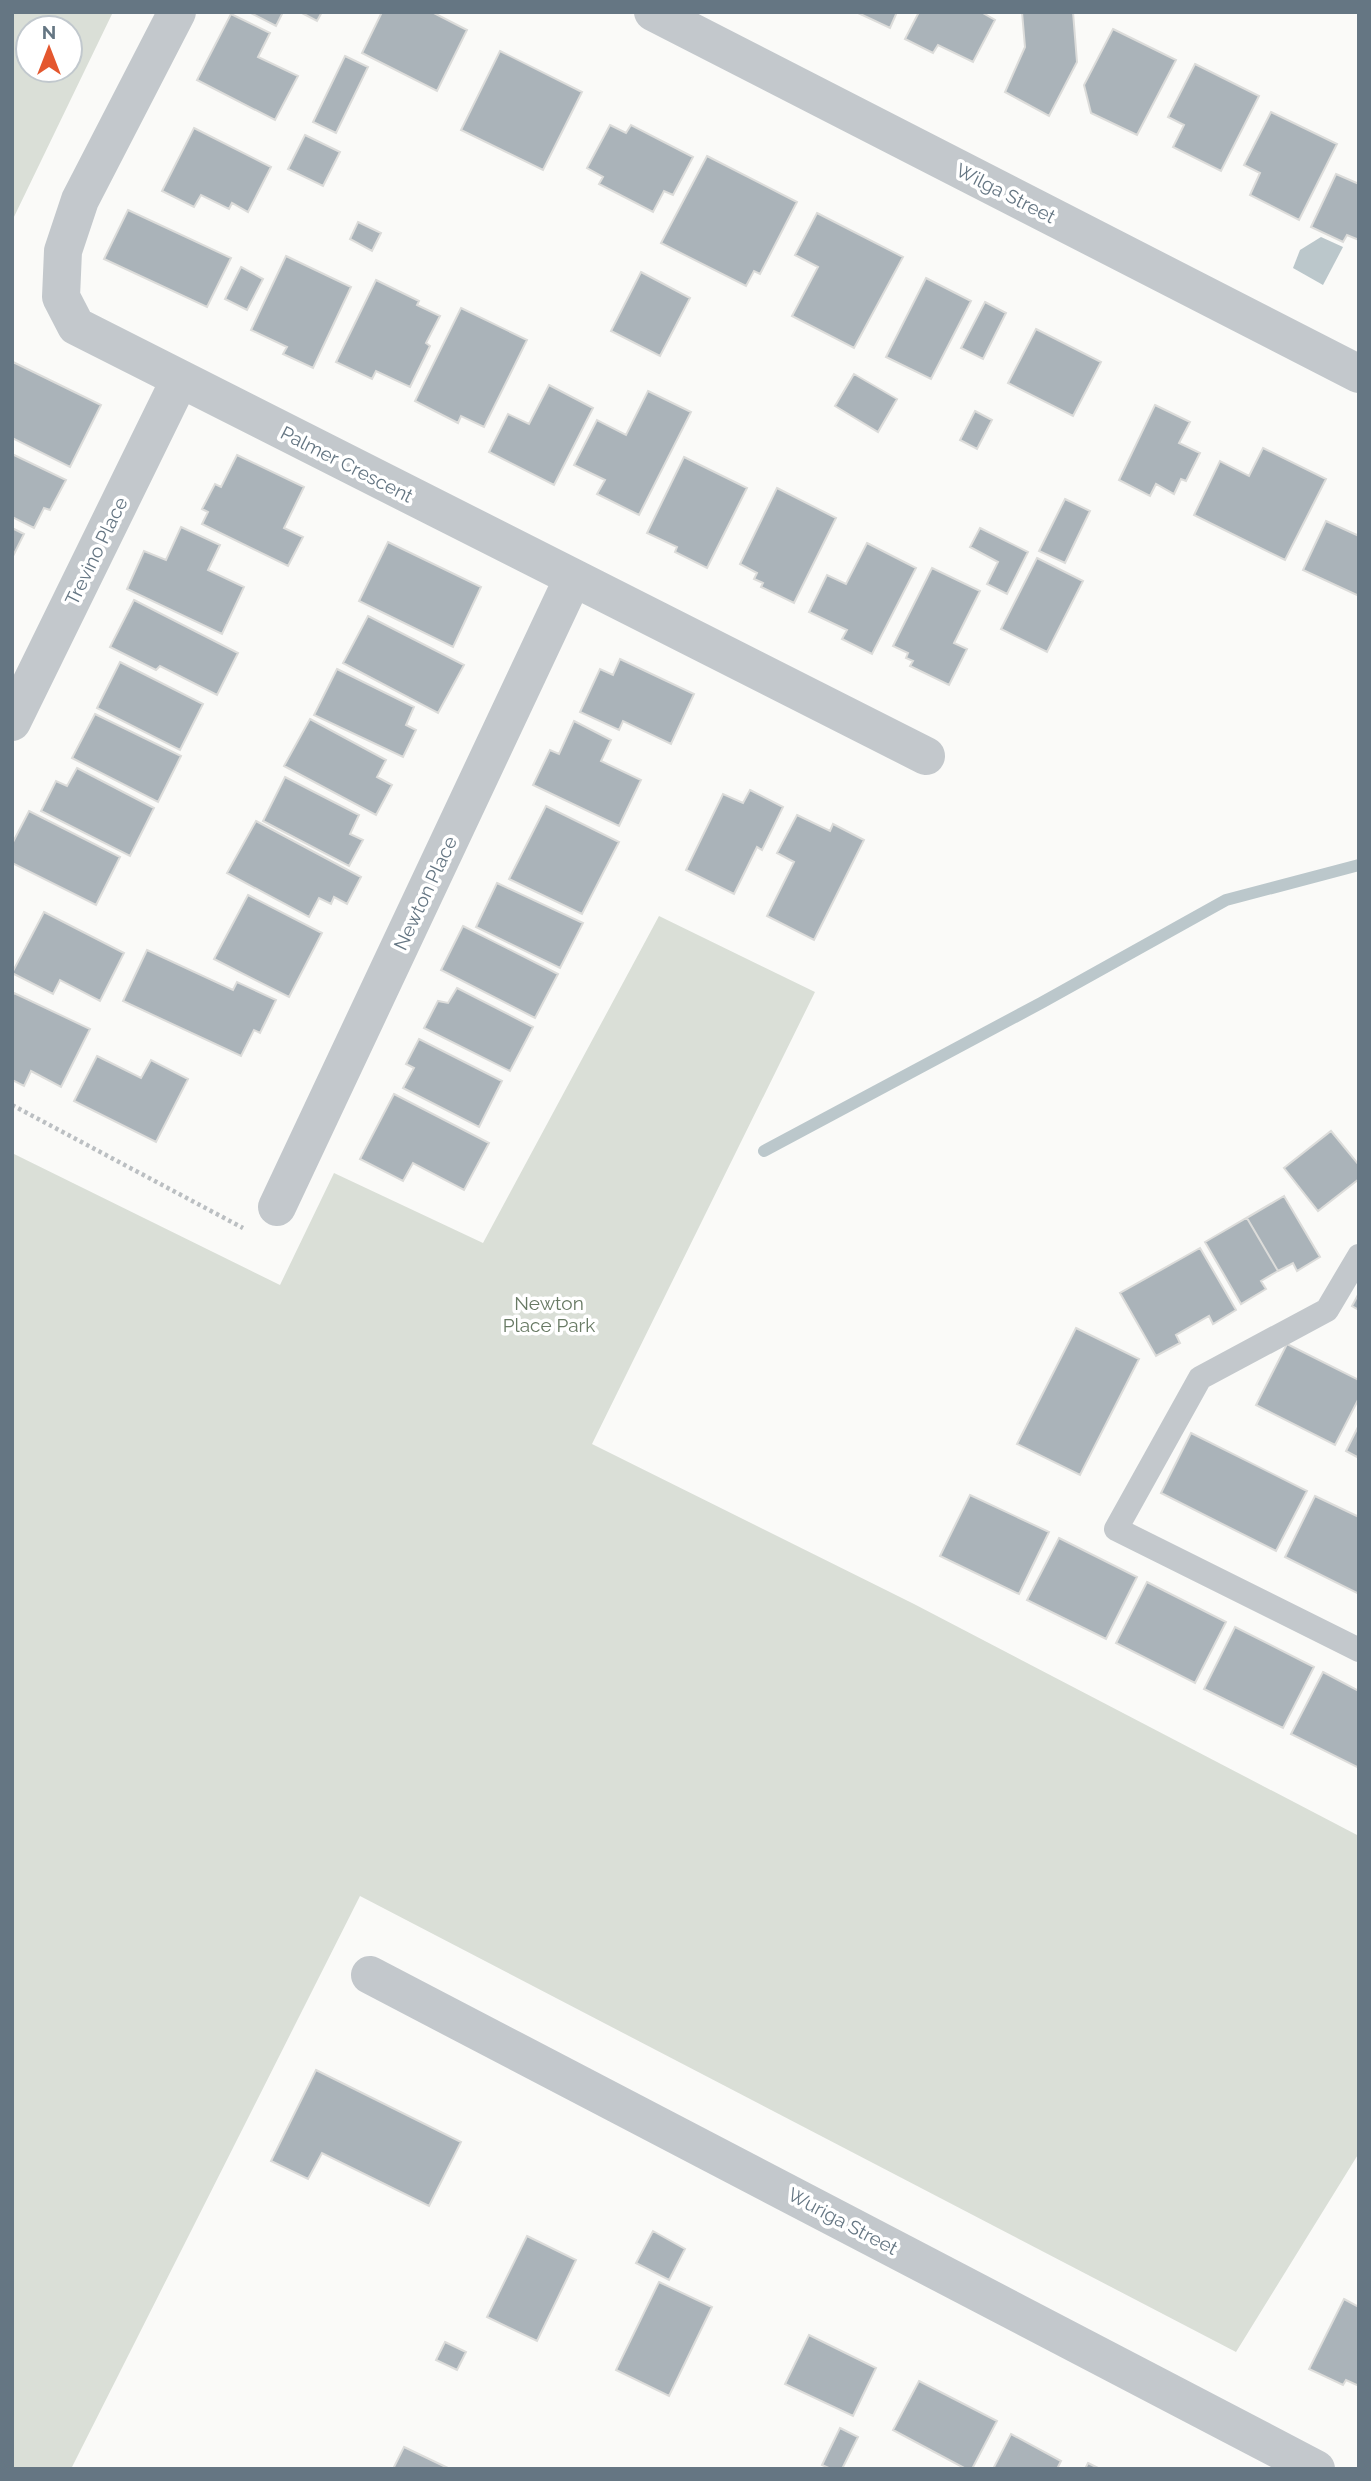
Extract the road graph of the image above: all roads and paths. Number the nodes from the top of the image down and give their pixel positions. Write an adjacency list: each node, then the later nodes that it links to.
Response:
1 (177, 12): 4 (street, Palmer Crescent)
2 (653, 12): 3 (street, Wilga Street)
3 (1359, 374)
4 (180, 379): 5 (street, Palmer Crescent); 6 (street, Trevino Place)
5 (573, 578): 7 (street, Palmer Crescent); 9 (street, Newton Place)
6 (12, 722)
7 (926, 756)
8 (12, 1105): 9 (path)
9 (277, 1207)
10 (1359, 1256): 11 (lane)
11 (1359, 1650)
12 (370, 1975): 13 (street, Wuriga Street)
13 (1316, 2469)

